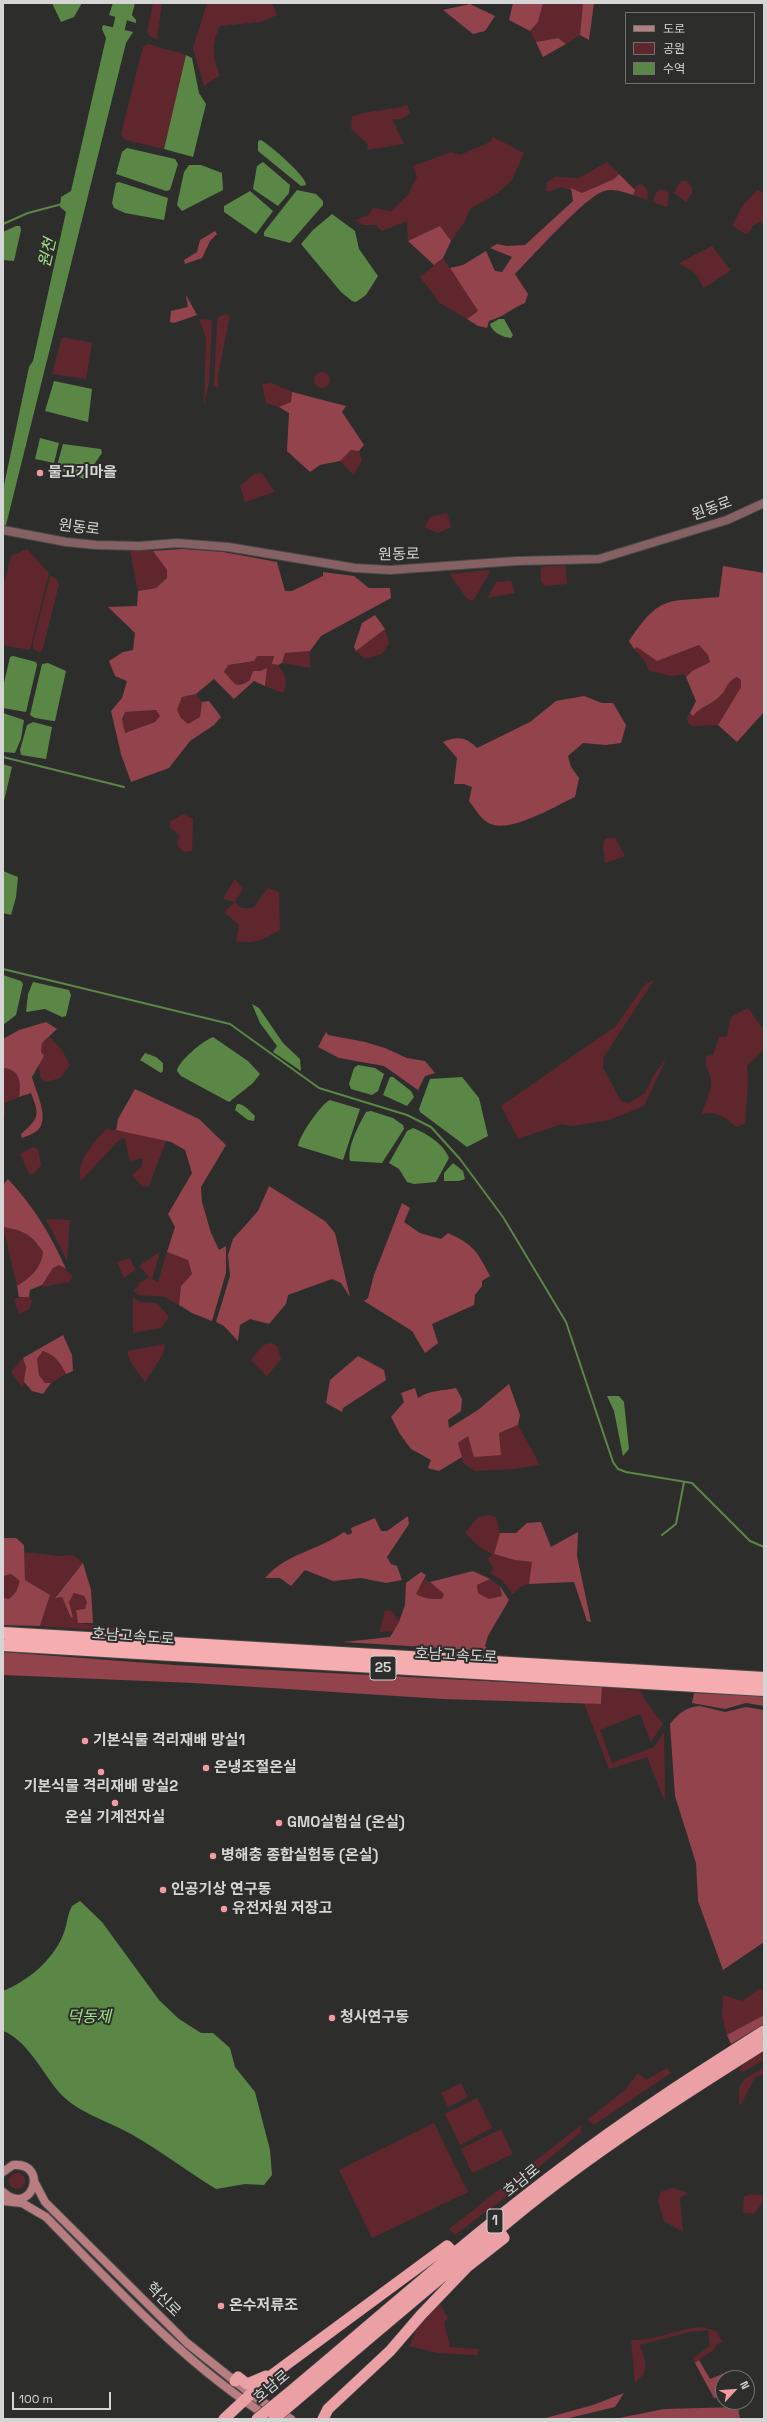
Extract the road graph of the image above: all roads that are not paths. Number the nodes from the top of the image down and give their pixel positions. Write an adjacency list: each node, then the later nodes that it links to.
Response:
1 (764, 503): 2 (street, 원동로)
2 (3, 530)
3 (3, 1633): 5 (highway, 호남고속도로 / 25)
4 (3, 1645): 6 (highway, 호남고속도로 / 25)
5 (764, 1678)
6 (764, 1690)
7 (764, 2031): 9 (highway, 호남로 / 1)
8 (764, 2044): 9 (highway, 호남로 / 1)
9 (744, 2050): 10 (highway, 호남로 / 1)
10 (720, 2066): 15 (highway, 호남로 / 1); 16 (highway, 호남로 / 1)
11 (3, 2172): 12 (main road, 혁신로)
12 (34, 2181): 14 (main road); 18 (main road, 혁신로)
13 (3, 2192): 14 (main road, 혁신로)
14 (14, 2200): 19 (main road, 혁신로)
15 (499, 2230): 20 (highway, 호남로 / 1); 25 (highway)
16 (455, 2254): 17 (highway); 20 (highway, 호남로 / 1)
17 (268, 2378): 18 (highway); 19 (highway)
18 (234, 2381): 19 (main road, 혁신로)
19 (247, 2398): 21 (highway); 23 (main road, 혁신로); 24 (main road, 혁신로)
20 (290, 2399): 22 (highway, 호남로 / 1, bridge); 23 (highway, 호남로 / 1, bridge)
21 (224, 2419)
22 (257, 2419)
23 (273, 2419)
24 (292, 2419)
25 (323, 2419)

